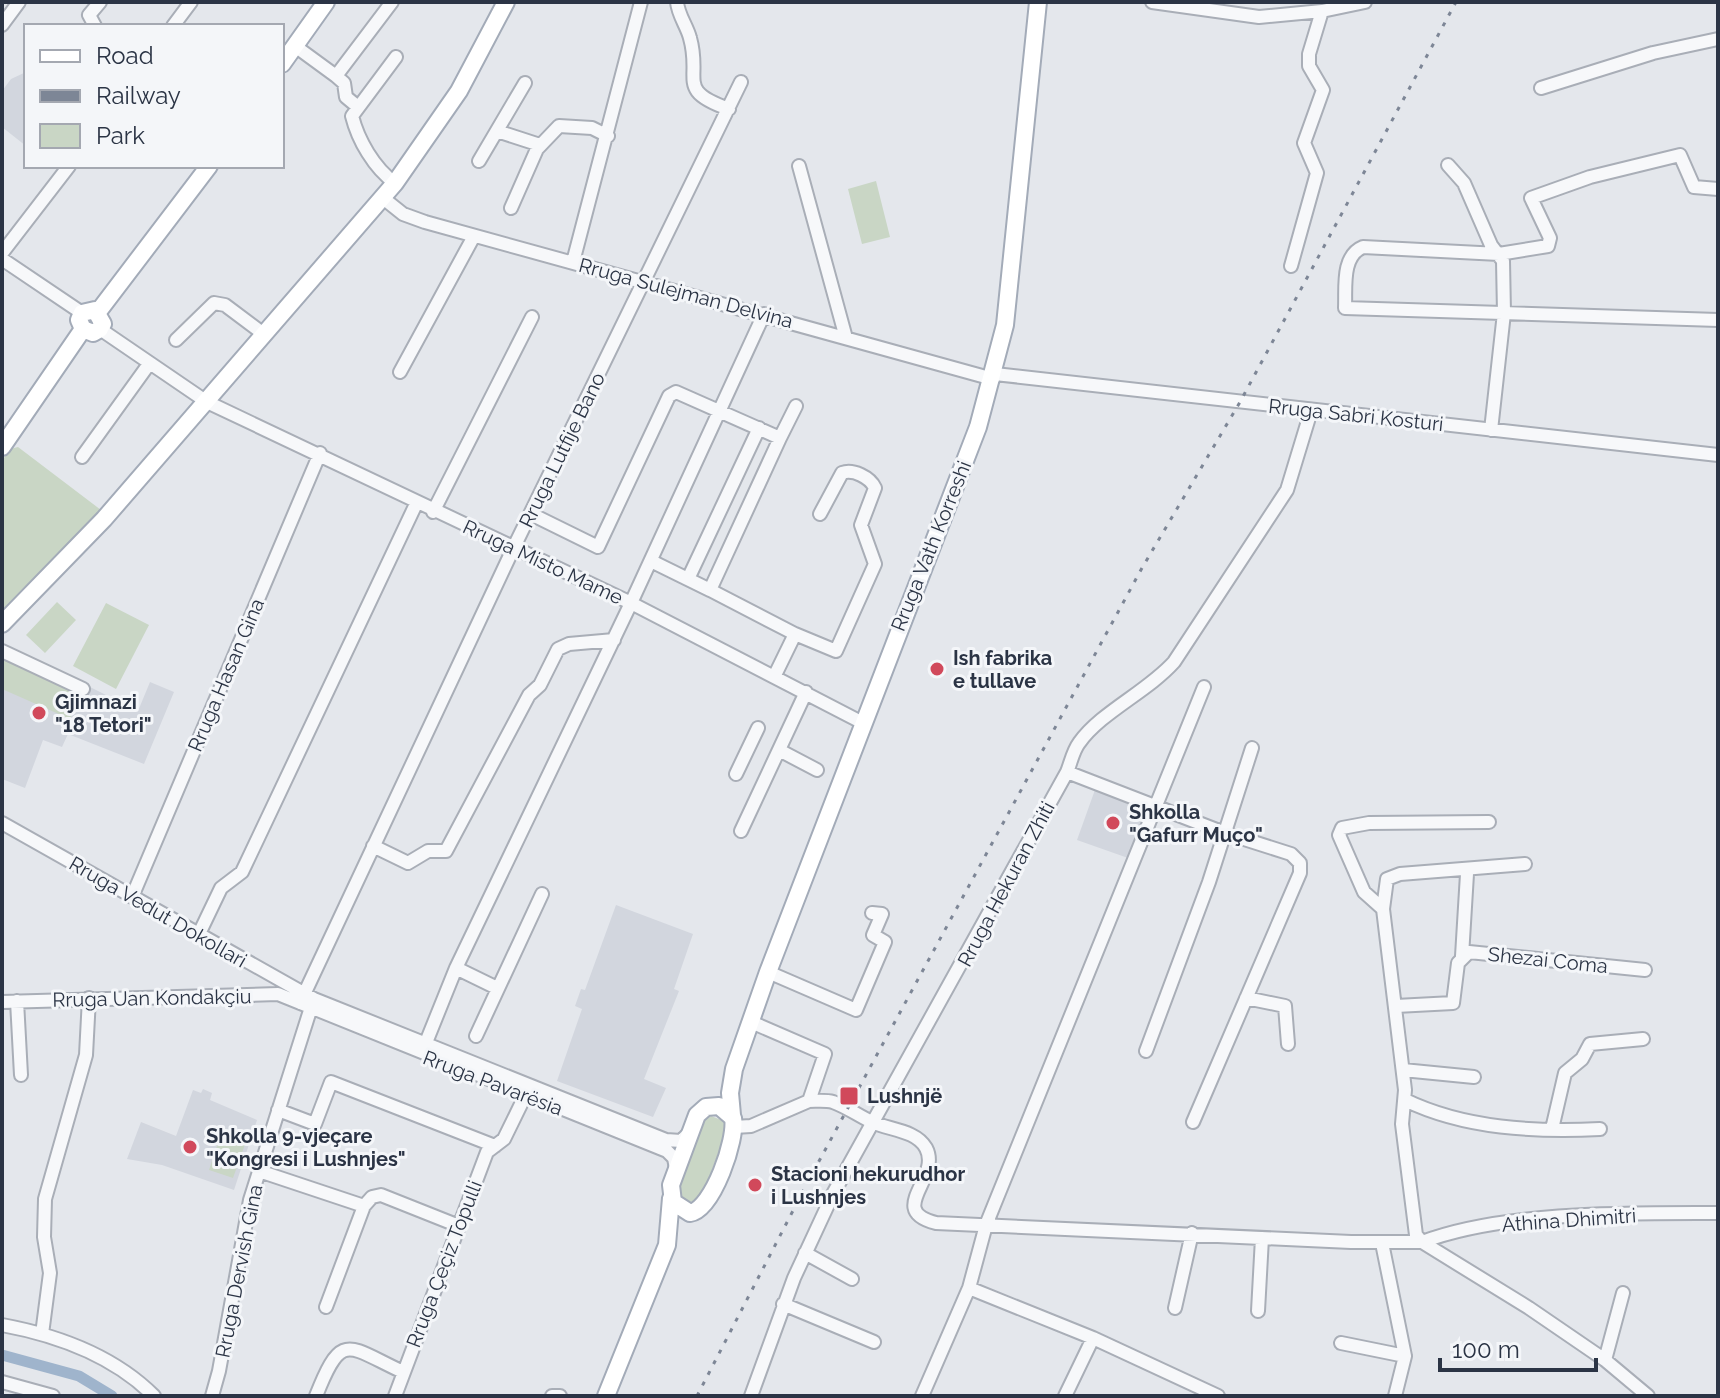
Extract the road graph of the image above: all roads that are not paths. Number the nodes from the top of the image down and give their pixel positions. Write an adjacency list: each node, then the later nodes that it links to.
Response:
1 (19, 2): 15 (street)
2 (100, 2): 13 (street)
3 (191, 2): 14 (street)
4 (326, 2): 17 (main road)
5 (392, 2): 20 (street)
6 (506, 2): 34 (main road)
7 (641, 2): 27 (street)
8 (677, 2): 25 (street)
9 (1038, 2): 54 (main road, Rruga Vath Korreshi)
10 (1152, 2): 12 (street)
11 (1365, 2): 12 (street)
12 (1322, 11): 42 (street)
13 (94, 24)
14 (174, 24)
15 (2, 25)
16 (1718, 39): 23 (street)
17 (295, 46): 19 (main road); 20 (street)
18 (396, 57): 24 (street)
19 (284, 61)
20 (336, 76): 24 (street)
21 (741, 82): 25 (street, Rruga Lutfije Bano)
22 (525, 83): 26 (street)
23 (1541, 88)
24 (358, 107): 34 (street)
25 (729, 109): 43 (street, Rruga Lutfije Bano)
26 (497, 131): 28 (street); 29 (street)
27 (608, 136): 28 (street); 41 (street)
28 (540, 145): 37 (street)
29 (479, 161)
30 (1448, 165): 39 (street)
31 (799, 166): 50 (street)
32 (68, 168): 40 (street)
33 (208, 168): 48 (main road)
34 (395, 183): 36 (main road)
35 (1718, 189): 39 (street)
36 (383, 198): 38 (street, Rruga Sulejman Delvina); 49 (main road)
37 (511, 208)
38 (474, 236): 41 (street, Rruga Sulejman Delvina); 53 (street)
39 (1499, 254): 44 (street); 44 (street)
40 (2, 256): 48 (street)
41 (573, 262): 43 (street, Rruga Sulejman Delvina)
42 (1291, 266)
43 (644, 283): 45 (street, Rruga Sulejman Delvina); 70 (street, Rruga Lutfije Bano)
44 (1504, 313): 47 (street); 60 (street)
45 (764, 314): 50 (street, Rruga Sulejman Delvina); 57 (street)
46 (532, 317): 69 (street)
47 (1718, 320)
48 (93, 322): 52 (street, Rruga Misto Mame); 55 (street, Rruga Misto Mame); 62 (main road)
49 (265, 335): 51 (street); 55 (main road)
50 (846, 338): 54 (street, Rruga Sulejman Delvina)
51 (176, 340)
52 (149, 364): 55 (street, Rruga Misto Mame); 65 (street)
53 (400, 372)
54 (994, 377): 58 (street, Rruga Sabri Kosturi); 85 (main road, Rruga Vath Korreshi)
55 (213, 402): 63 (street, Rruga Misto Mame); 77 (main road)
56 (796, 406): 61 (street)
57 (720, 409): 59 (street); 70 (street); 73 (street)
58 (1311, 411): 60 (street, Rruga Sabri Kosturi); 90 (street, Rruga Hekuran Zhiti)
59 (759, 428): 61 (street); 66 (street)
60 (1491, 430): 64 (street, Rruga Sabri Kosturi)
61 (780, 438): 67 (street)
62 (2, 447)
63 (320, 453): 68 (street, Rruga Misto Mame); 101 (street, Rruga Hasan Gina)
64 (1718, 455)
65 (82, 457)
66 (737, 474): 67 (street); 74 (street)
67 (758, 484): 75 (street)
68 (416, 504): 69 (street, Rruga Misto Mame); 104 (street)
69 (433, 512): 72 (street, Rruga Misto Mame)
70 (531, 514): 72 (street, Rruga Lutfije Bano)
71 (820, 514): 78 (street)
72 (513, 549): 76 (street, Rruga Misto Mame); 97 (street, Rruga Lutfije Bano)
73 (651, 561): 74 (street); 76 (street)
74 (688, 579): 75 (street)
75 (710, 590): 78 (street)
76 (631, 603): 79 (street); 81 (street, Rruga Misto Mame)
77 (2, 624)
78 (795, 634): 81 (street)
79 (614, 640): 97 (street); 106 (street)
80 (2, 651): 83 (street)
81 (775, 675): 84 (street, Rruga Misto Mame)
82 (1204, 687): 92 (street)
83 (83, 689)
84 (806, 692): 85 (street, Rruga Misto Mame); 88 (street)
85 (863, 723): 108 (main road, Rruga Vath Korreshi)
86 (758, 728): 91 (street)
87 (1252, 748): 96 (street)
88 (779, 750): 89 (street); 95 (street)
89 (817, 770)
90 (1067, 772): 92 (street); 135 (street, Rruga Hekuran Zhiti)
91 (736, 774)
92 (1158, 805): 96 (street); 146 (street)
93 (1489, 822): 102 (street)
94 (2, 823): 101 (street, Rruga Vedut Dokollari)
95 (741, 831)
96 (1222, 832): 113 (street); 123 (street)
97 (373, 846): 115 (street, Rruga Lutfije Bano)
98 (1525, 864): 102 (street)
99 (1467, 874): 105 (street)
100 (542, 894): 110 (street)
101 (132, 897): 104 (street, Rruga Vedut Dokollari)
102 (1383, 909): 117 (street)
103 (872, 913): 108 (street)
104 (198, 936): 109 (street, Rruga Vedut Dokollari)
105 (1462, 956): 107 (street, Shezai Coma); 117 (street, Shezai Coma)
106 (456, 968): 110 (street); 122 (street)
107 (1645, 970)
108 (768, 972): 118 (main road, Rruga Vath Korreshi)
109 (273, 977): 111 (street); 115 (street, Rruga Vedut Dokollari)
110 (497, 988): 119 (street)
111 (272, 994): 112 (street, Rruga Uan Kondakçiu); 115 (street, Rruga Uan Kondakçiu)
112 (89, 998): 114 (street, Rruga Uan Kondakçiu); 162 (street)
113 (1246, 998): 121 (street); 134 (street)
114 (17, 1001): 116 (street, Rruga Uan Kondakçiu); 126 (street)
115 (307, 1001): 122 (street, Rruga Pavarësia); 128 (street, Rruga Pavarësia); 132 (street, Rruga Dervish Gina)
116 (2, 1002)
117 (1396, 1006): 125 (street)
118 (751, 1022): 124 (main road, Rruga Vath Korreshi); 130 (street)
119 (476, 1036)
120 (1643, 1039): 136 (street)
121 (1288, 1044)
122 (425, 1045): 138 (street, Rruga Pavarësia)
123 (1146, 1051)
124 (734, 1069): 131 (main road, Rruga Vath Korreshi); 133 (main road, Rruga Vath Korreshi)
125 (1403, 1070): 127 (street); 129 (street)
126 (21, 1075)
127 (1474, 1077)
128 (525, 1096): 139 (street, Rruga Çeçiz Topulli); 140 (street, Rruga Pavarësia)
129 (1405, 1100): 136 (street); 151 (street)
130 (809, 1101): 133 (street); 135 (street)
131 (705, 1107): 133 (main road); 138 (main road, Rruga Vath Korreshi)
132 (278, 1110): 139 (street); 141 (street, Rruga Dervish Gina)
133 (733, 1121): 144 (main road, Rruga Vath Korreshi)
134 (1193, 1122)
135 (874, 1123): 146 (street); 153 (street, Rruga Hekuran Zhiti)
136 (1552, 1129): 137 (street)
137 (1600, 1129)
138 (691, 1131): 140 (main road, Rruga Vath Korreshi)
139 (495, 1146): 147 (street, Rruga Çeçiz Topulli)
140 (676, 1170): 142 (main road, Rruga Vath Korreshi)
141 (259, 1171): 143 (street); 172 (street, Rruga Dervish Gina)
142 (671, 1198): 144 (main road); 152 (main road)
143 (364, 1206): 147 (street); 158 (street)
144 (696, 1212): 152 (main road)
145 (1718, 1213): 151 (street, Athina Dhimitri)
146 (986, 1225): 148 (street); 155 (street)
147 (459, 1226): 168 (street, Rruga Çeçiz Topulli)
148 (1192, 1233): 149 (street); 159 (street)
149 (1262, 1238): 150 (street); 160 (street)
150 (1382, 1243): 151 (street); 166 (street)
151 (1412, 1243): 167 (street)
152 (665, 1251): 177 (main road)
153 (805, 1253): 154 (street); 157 (street, Rruga Hekuran Zhiti)
154 (852, 1279)
155 (969, 1288): 163 (street); 179 (street)
156 (1623, 1293): 167 (street)
157 (783, 1304): 164 (street); 178 (street, Rruga Hekuran Zhiti)
158 (326, 1307)
159 (1175, 1308)
160 (1258, 1311)
161 (2, 1325): 162 (street)
162 (42, 1334): 171 (street)
163 (1093, 1338): 180 (street); 181 (street)
164 (874, 1342)
165 (1341, 1343): 166 (street)
166 (1405, 1356): 182 (street)
167 (1605, 1360): 183 (street)
168 (403, 1372): 173 (street, Rruga Çeçiz Topulli); 174 (street)
169 (2, 1382): 170 (street)
170 (53, 1396)
171 (154, 1396)
172 (212, 1396)
173 (316, 1396)
174 (395, 1396)
175 (552, 1396): 176 (street)
176 (560, 1396)
177 (606, 1396)
178 (751, 1396)
179 (922, 1396)
180 (1065, 1396)
181 (1218, 1396)
182 (1395, 1396)
183 (1648, 1396)

